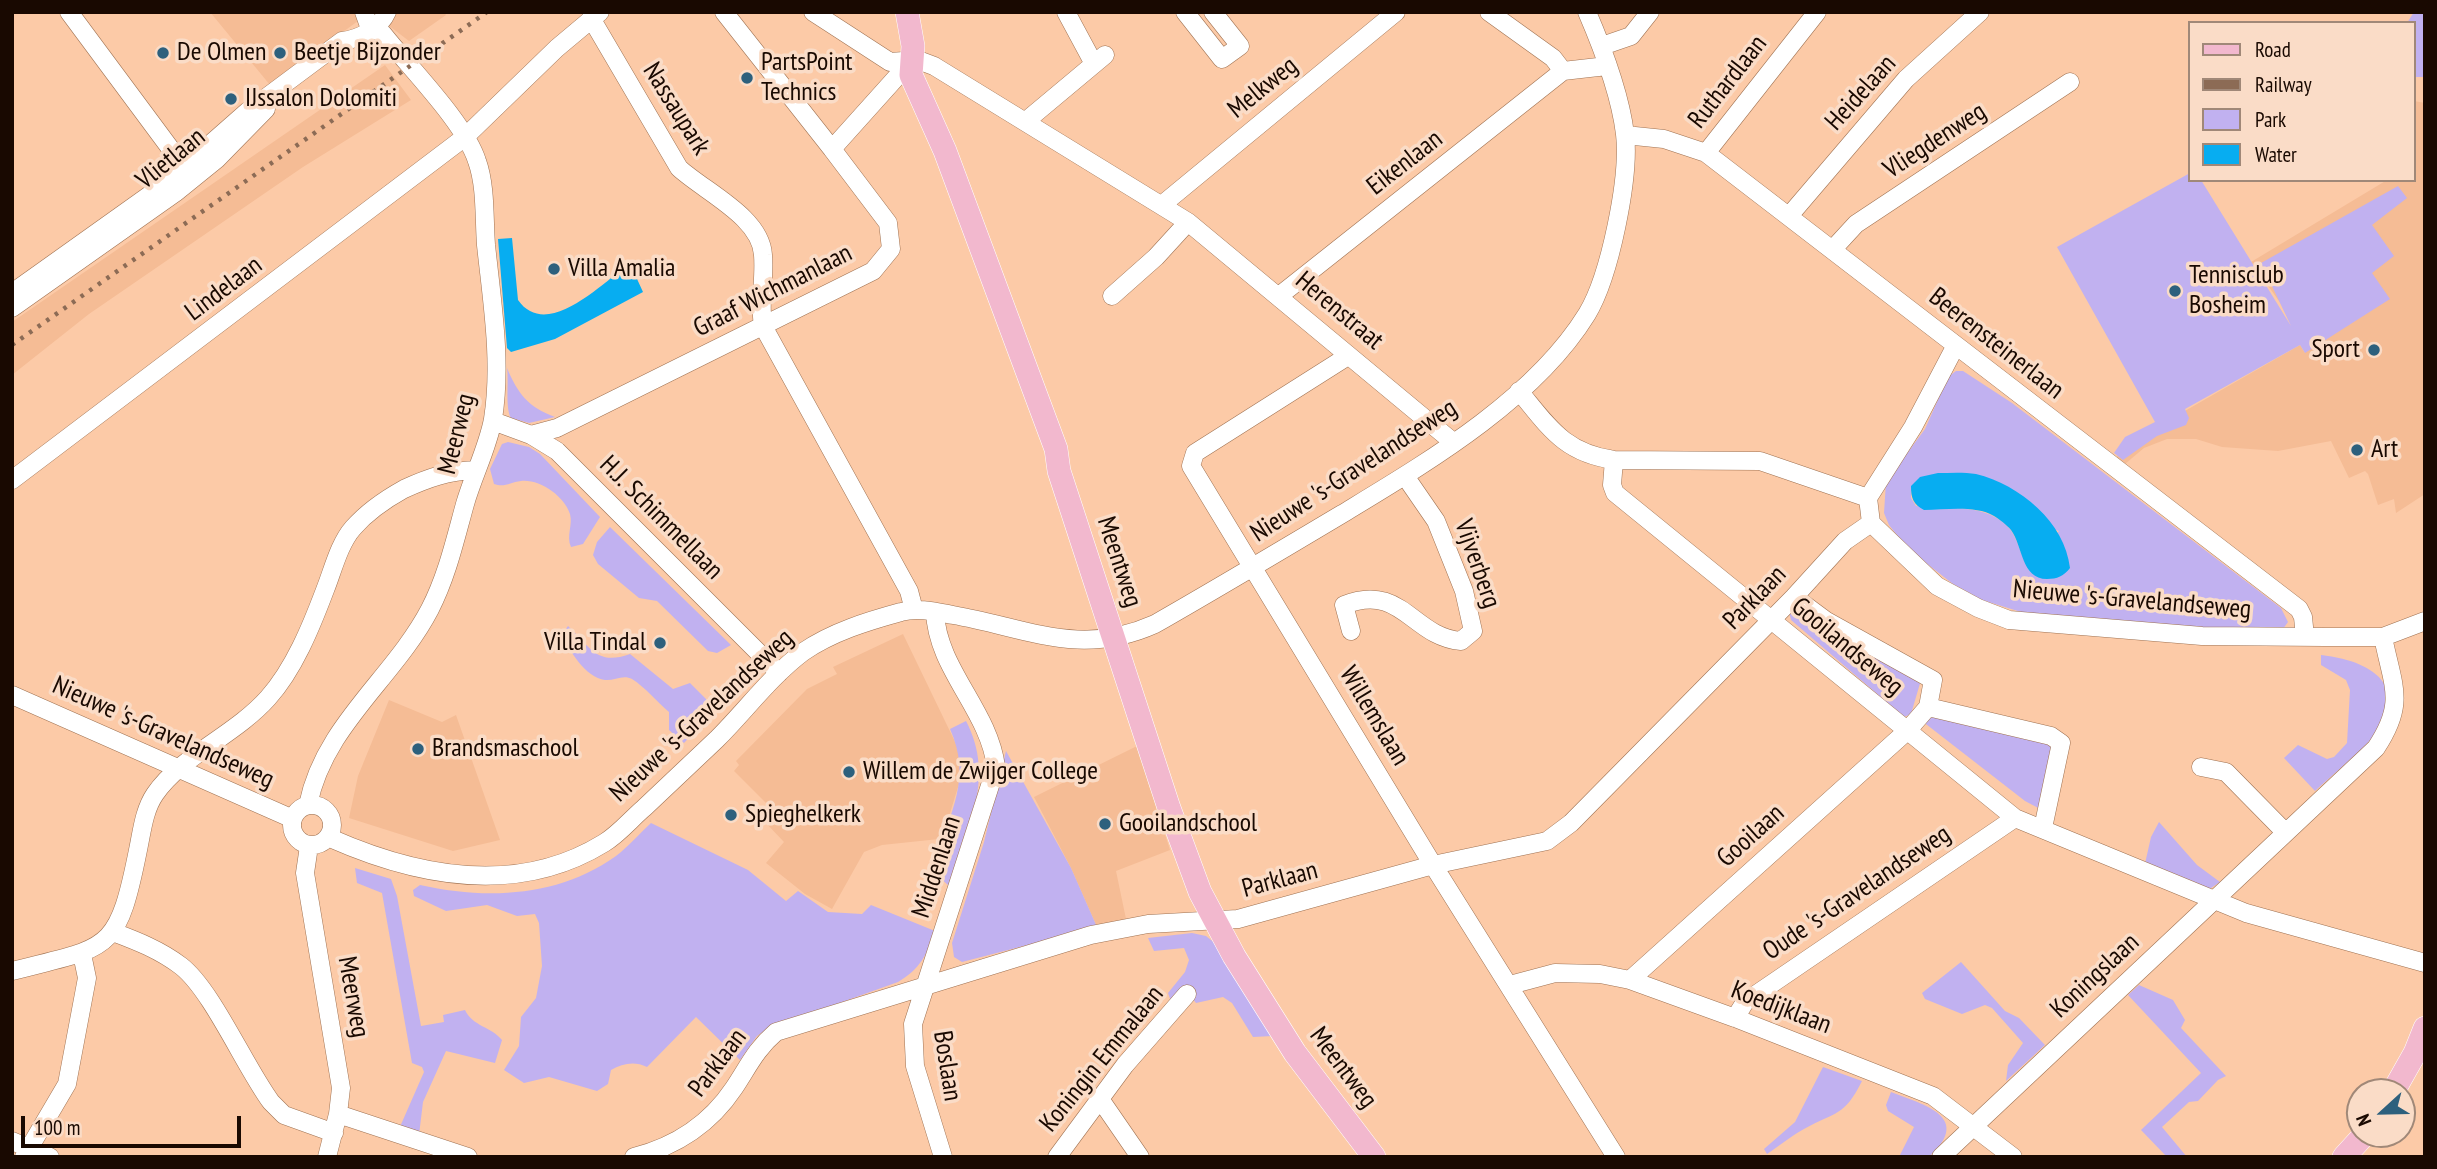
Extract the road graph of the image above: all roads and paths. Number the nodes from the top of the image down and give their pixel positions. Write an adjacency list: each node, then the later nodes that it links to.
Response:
1 (69, 12): 28 (street)
2 (364, 12): 17 (street, Meerweg)
3 (387, 12): 17 (street)
4 (724, 12): 26 (street, Graaf Wichmanlaan)
5 (813, 12): 19 (street)
6 (906, 12): 19 (main road)
7 (1066, 12): 23 (street)
8 (1185, 12): 9 (street)
9 (1213, 12)
10 (1396, 12): 29 (street, Melkweg)
11 (1489, 12): 21 (street)
12 (1587, 12): 18 (street, Nieuwe 's-Gravelandseweg)
13 (1650, 12): 18 (street)
14 (1817, 12): 27 (street, Ruthardlaan)
15 (1980, 12): 30 (street, Heidelaan)
16 (596, 15): 25 (street, Lindelaan); 37 (street, Nassaupark)
17 (373, 29): 25 (street, Meerweg); 28 (street, Vlietlaan)
18 (1602, 46): 20 (street, Nieuwe 's-Gravelandseweg)
19 (911, 61): 23 (street, Herenstraat); 26 (street); 59 (main road, Meentweg)
20 (1607, 66): 21 (street); 24 (street, Nieuwe 's-Gravelandseweg)
21 (1563, 71): 35 (street, Eikenlaan)
22 (2070, 82): 32 (street, Vliegdenweg)
23 (1026, 121): 29 (street, Herenstraat)
24 (1625, 135): 27 (street, Beerensteinerlaan); 40 (street, Nieuwe 's-Gravelandseweg)
25 (465, 137): 41 (street, Meerweg); 47 (street, Lindelaan)
26 (832, 149): 37 (street, Graaf Wichmanlaan)
27 (1706, 153): 30 (street, Beerensteinerlaan)
28 (188, 173): 33 (street, Vlietlaan); 36 (street, Vlietlaan)
29 (1163, 204): 31 (street, Herenstraat)
30 (1789, 216): 32 (street, Beerensteinerlaan)
31 (1188, 222): 34 (street); 35 (street, Herenstraat)
32 (1833, 249): 38 (street, Beerensteinerlaan)
33 (12, 293)
34 (1112, 296)
35 (1279, 296): 39 (street, Herenstraat)
36 (12, 308)
37 (763, 326): 42 (street, Graaf Wichmanlaan); 52 (street)
38 (1955, 347): 48 (street); 57 (street, Beerensteinerlaan)
39 (1348, 356): 43 (street, Herenstraat); 50 (street, Willemslaan)
40 (1519, 391): 43 (street, Nieuwe 's-Gravelandseweg); 44 (street)
41 (493, 421): 42 (street, H.J. Schimmellaan); 45 (street, Meerweg)
42 (531, 435): 60 (street, H.J. Schimmellaan)
43 (1453, 442): 46 (street, Nieuwe 's-Gravelandseweg)
44 (1614, 460): 48 (street); 54 (street, Gooilandseweg)
45 (475, 470): 65 (street); 66 (street, Meerweg)
46 (1405, 476): 50 (street, Nieuwe 's-Gravelandseweg); 56 (street, Vijverberg)
47 (12, 480)
48 (1868, 498): 49 (street)
49 (1871, 523): 51 (street, Parklaan); 57 (street, Nieuwe 's-Gravelandseweg)
50 (1254, 567): 59 (street, Nieuwe 's-Gravelandseweg); 73 (street, Willemslaan)
51 (1794, 597): 54 (street, Parklaan); 62 (street, Gooilandseweg)
52 (914, 610): 53 (street, Nieuwe 's-Gravelandseweg); 60 (street, Nieuwe 's-Gravelandseweg)
53 (935, 612): 59 (street, Nieuwe 's-Gravelandseweg); 81 (street, Middenlaan)
54 (1771, 619): 63 (street, Gooilandseweg); 73 (street, Parklaan)
55 (2425, 621): 58 (street, Nieuwe 's-Gravelandseweg)
56 (1352, 631)
57 (2305, 637): 58 (street, Nieuwe 's-Gravelandseweg)
58 (2383, 637): 70 (street, Koningslaan)
59 (1114, 639): 75 (main road, Meentweg)
60 (779, 673): 71 (street, Nieuwe 's-Gravelandseweg)
61 (12, 695): 65 (street, Nieuwe 's-Gravelandseweg)
62 (1928, 708): 63 (street, Gooilandseweg); 69 (street, Gooilandseweg)
63 (1907, 731): 68 (street, Gooilandseweg); 80 (street, Gooilaan)
64 (2201, 767): 70 (street)
65 (180, 768): 67 (street, Nieuwe 's-Gravelandseweg); 76 (street)
66 (308, 804): 67 (street); 71 (street)
67 (293, 818): 72 (street)
68 (2015, 818): 69 (street, Gooilandseweg); 84 (street, Oude 's-Gravelandseweg)
69 (2043, 828): 74 (street, Gooilandseweg)
70 (2285, 832): 74 (street, Koningslaan)
71 (330, 838): 72 (street)
72 (309, 846): 88 (street, Meerweg)
73 (1433, 865): 75 (street, Parklaan); 82 (street, Willemslaan)
74 (2213, 901): 78 (street, Gooilandseweg); 89 (street, Koningslaan)
75 (1214, 919): 81 (street, Parklaan); 100 (main road, Meentweg)
76 (113, 932): 77 (street); 90 (street)
77 (82, 954): 79 (street); 92 (street)
78 (2425, 962)
79 (12, 971)
80 (1630, 980): 82 (street, Koedijklaan); 84 (street, Koedijklaan)
81 (926, 984): 96 (street, Parklaan); 97 (street, Boslaan)
82 (1510, 985): 101 (street, Willemslaan)
83 (1187, 994): 87 (street, Koningin Emmalaan)
84 (1735, 1017): 89 (street, Koedijklaan)
85 (2425, 1028): 86 (main road)
86 (2401, 1078)
87 (1100, 1099): 98 (street, Koningin Emmalaan); 99 (street)
88 (338, 1114): 90 (street, Meerweg); 95 (street)
89 (1975, 1126): 102 (street, Koningslaan); 103 (street, Koedijklaan)
90 (334, 1133): 94 (street, Meerweg)
91 (12, 1141): 92 (street)
92 (27, 1152): 93 (street)
93 (50, 1157)
94 (327, 1157)
95 (468, 1157)
96 (634, 1157)
97 (943, 1157)
98 (1057, 1157)
99 (1140, 1157)
100 (1374, 1157)
101 (1616, 1157)
102 (1941, 1157)
103 (2013, 1157)

